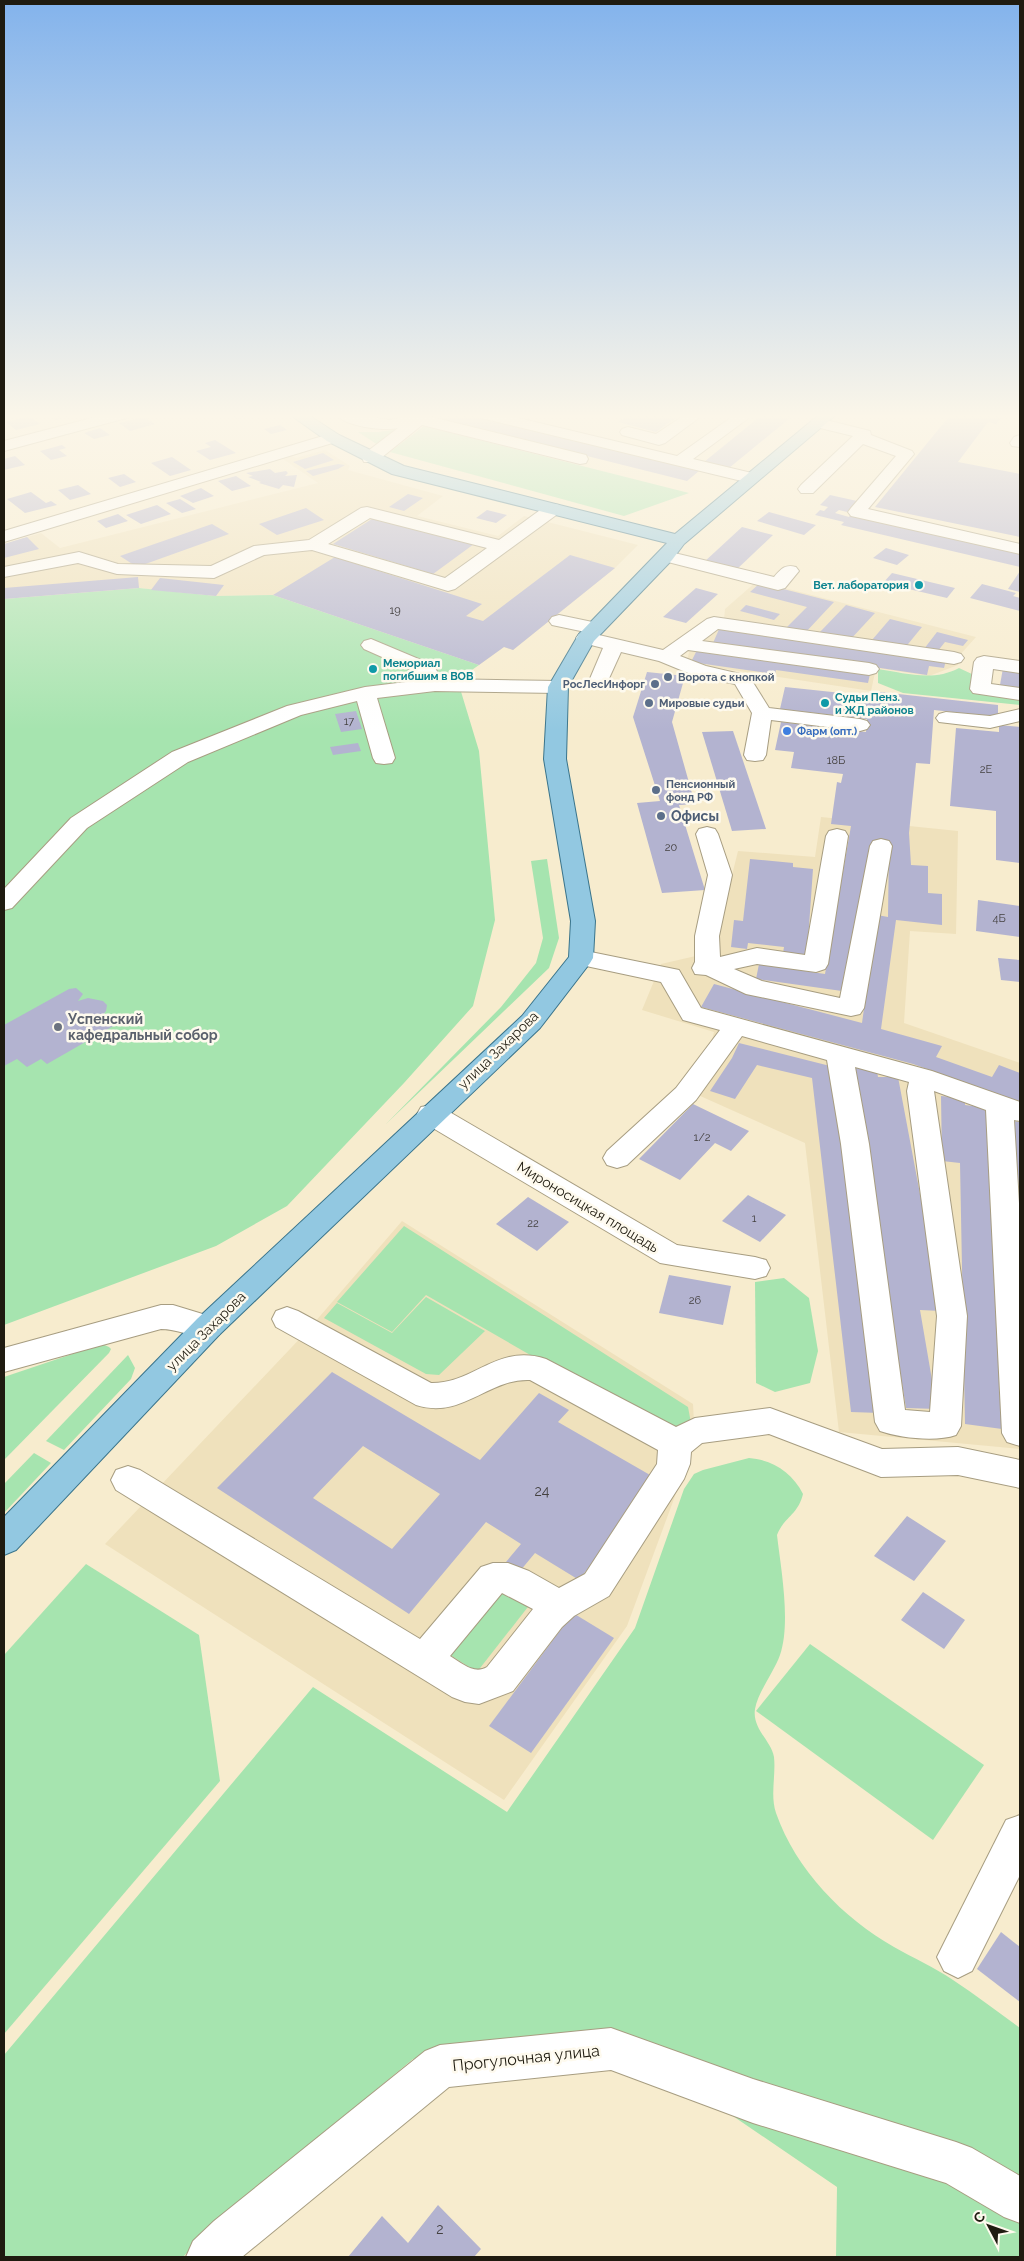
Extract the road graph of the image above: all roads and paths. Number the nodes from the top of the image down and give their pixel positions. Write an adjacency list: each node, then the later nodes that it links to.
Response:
1 (62, 520): 8 (street)
2 (355, 520): 10 (street)
3 (397, 520): 11 (street)
4 (538, 520): 11 (street)
5 (595, 520): 9 (main road)
6 (702, 520): 9 (main road)
7 (890, 520): 12 (street)
8 (4, 537)
9 (678, 540): 13 (main road)
10 (313, 545): 11 (street); 15 (street)
11 (501, 546)
12 (1020, 549)
13 (666, 556): 14 (street); 17 (main road)
14 (790, 571)
15 (4, 572)
16 (559, 621): 17 (street)
17 (591, 633): 18 (street); 27 (main road)
18 (615, 644): 21 (street); 25 (street)
19 (684, 644): 21 (street); 22 (street); 24 (street)
20 (371, 646): 26 (street)
21 (666, 656): 30 (street)
22 (954, 658)
23 (1020, 667): 29 (street)
24 (869, 669)
25 (599, 681)
26 (435, 685): 27 (street); 28 (street)
27 (558, 687): 40 (main road)
28 (365, 693): 35 (street); 39 (street)
29 (1020, 694)
30 (762, 713): 33 (street); 34 (street)
31 (1020, 715): 32 (street)
32 (946, 718)
33 (860, 725)
34 (754, 755)
35 (384, 758)
36 (707, 834): 41 (street)
37 (837, 836): 41 (street)
38 (881, 846): 41 (street)
39 (4, 903)
40 (581, 958): 42 (street); 47 (main road, улица Захарова)
41 (708, 967): 42 (street)
42 (670, 976): 43 (street)
43 (736, 1026): 44 (street); 48 (street)
44 (839, 1053): 45 (street); 45 (street)
45 (923, 1077): 46 (street)
46 (1010, 1108): 53 (street)
47 (431, 1114): 49 (street, Мироносицкая площадь); 51 (main road, улица Захарова)
48 (617, 1158)
49 (755, 1268)
50 (287, 1319): 54 (street)
51 (208, 1327): 52 (street); 57 (main road, улица Захарова)
52 (4, 1360)
53 (1020, 1433)
54 (674, 1446): 55 (street); 58 (street)
55 (1020, 1474)
56 (128, 1480): 59 (street)
57 (4, 1540)
58 (559, 1607): 59 (street); 59 (street)
59 (425, 1660)
60 (1020, 1834): 61 (street)
61 (958, 1957)
62 (1020, 2202): 63 (street, Прогулочная улица)
63 (209, 2257)

